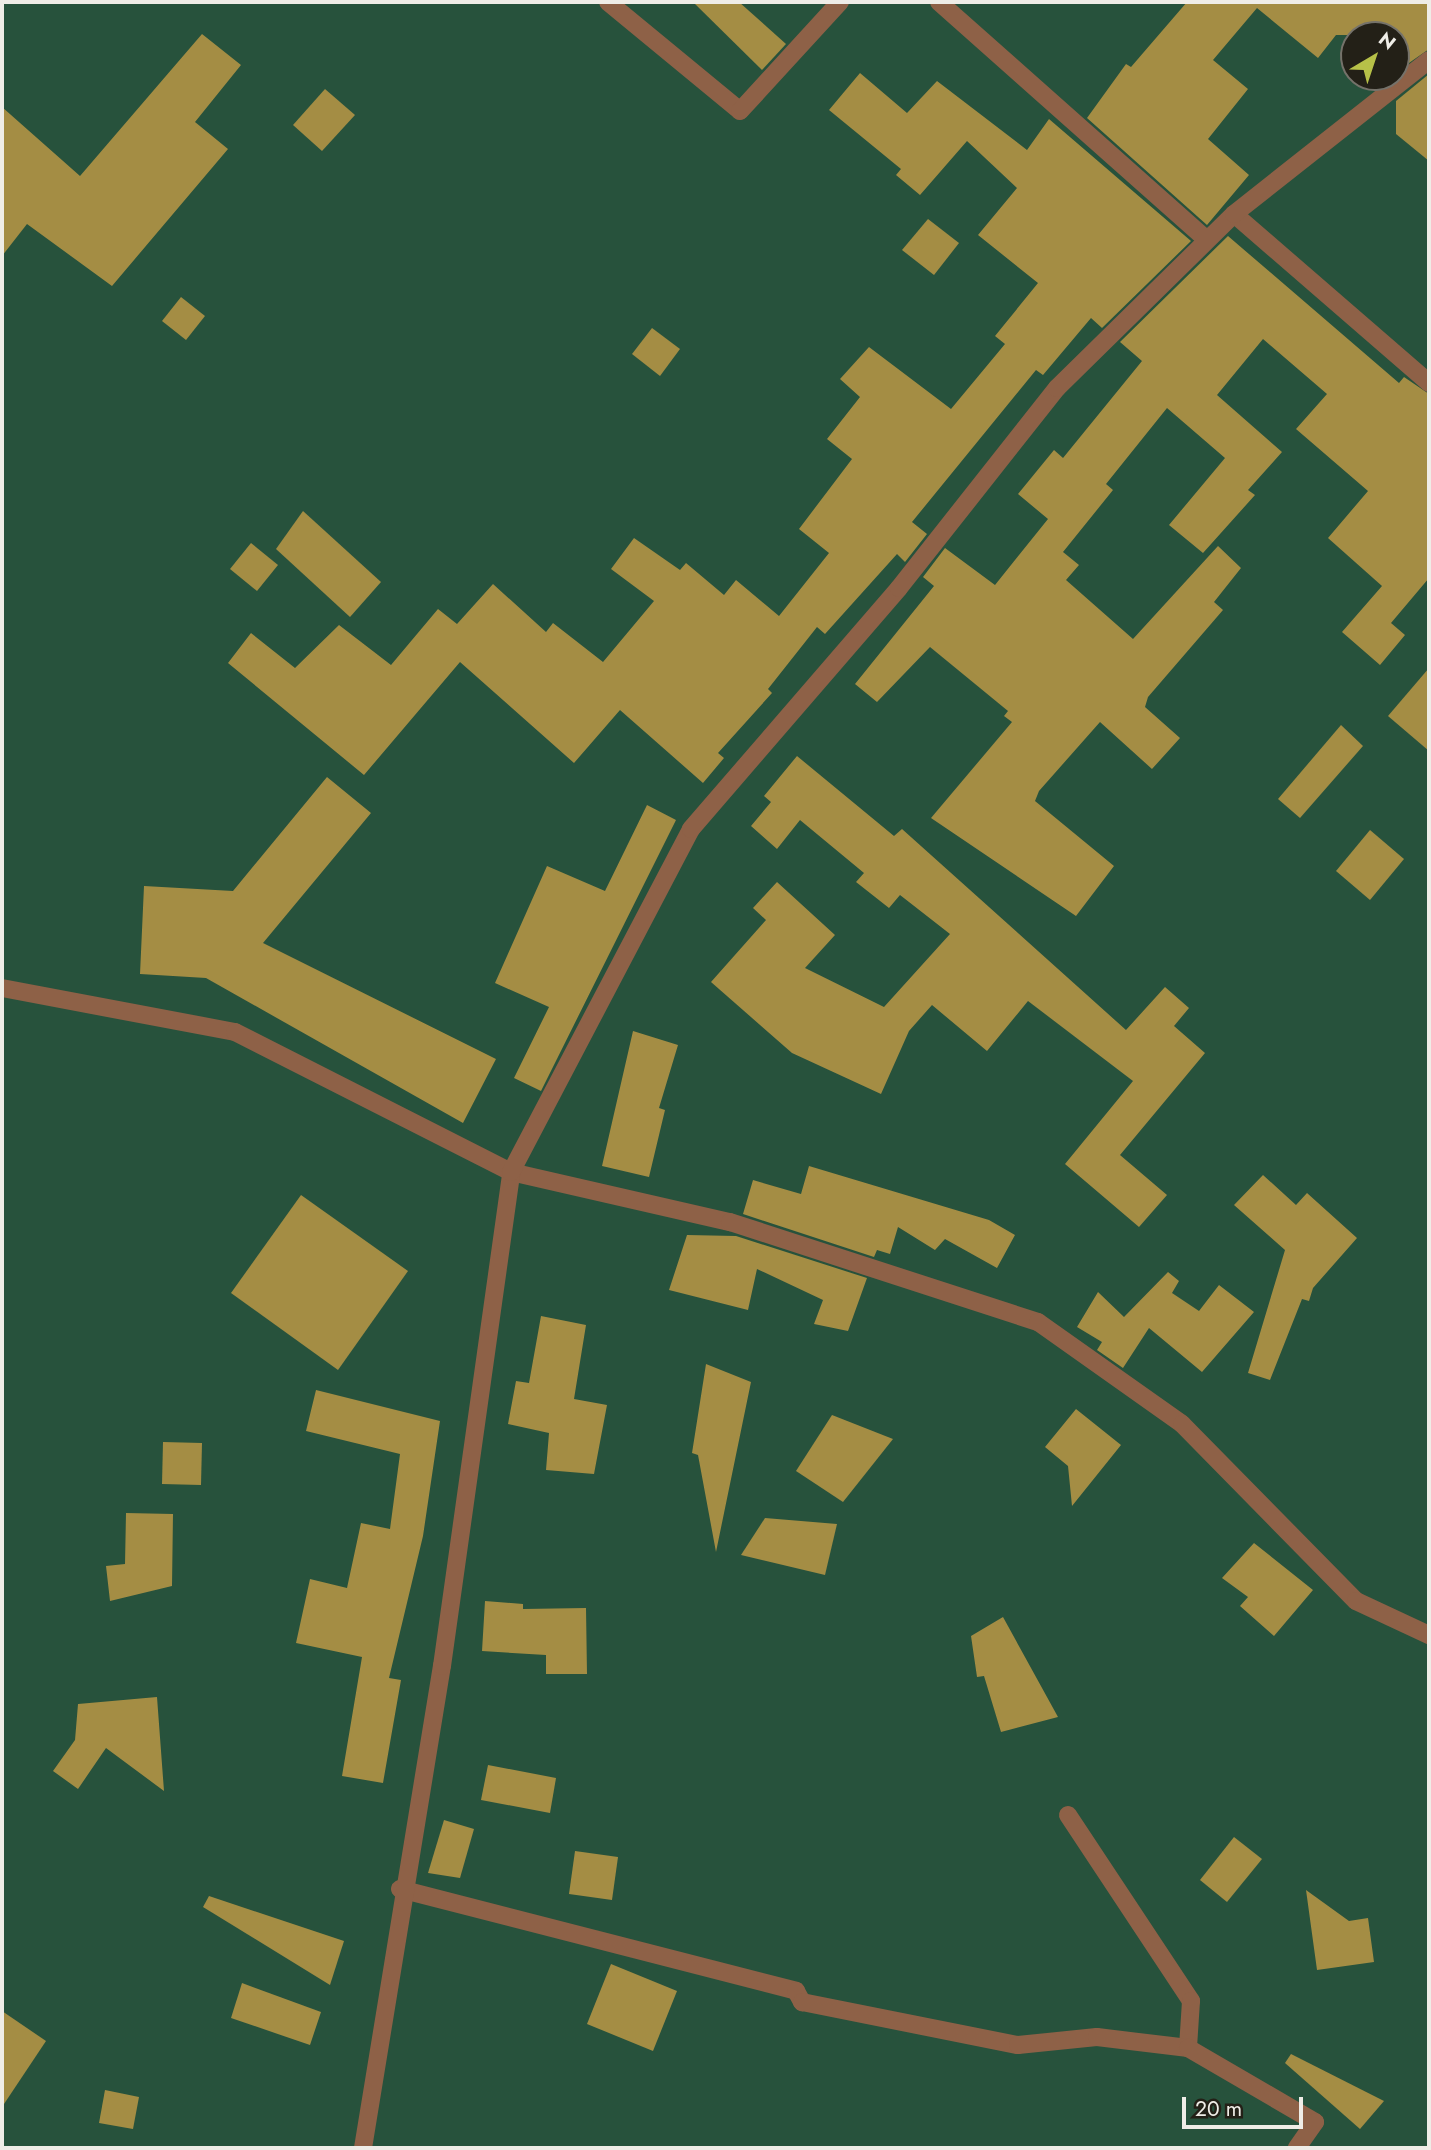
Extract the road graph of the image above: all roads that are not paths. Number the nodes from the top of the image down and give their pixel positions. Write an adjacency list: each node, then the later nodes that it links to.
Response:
1 (608, 2): 2 (street)
2 (841, 2)
3 (939, 2): 6 (street)
4 (1429, 60): 5 (street)
5 (1234, 214): 6 (street); 7 (street)
6 (1207, 240): 9 (street)
7 (1429, 383)
8 (2, 988): 9 (street)
9 (511, 1172): 10 (street); 12 (street)
10 (1429, 1635)
11 (1068, 1815): 13 (street)
12 (401, 1889): 13 (street); 14 (street)
13 (1188, 2048): 15 (street)
14 (363, 2148)
15 (1297, 2148)

